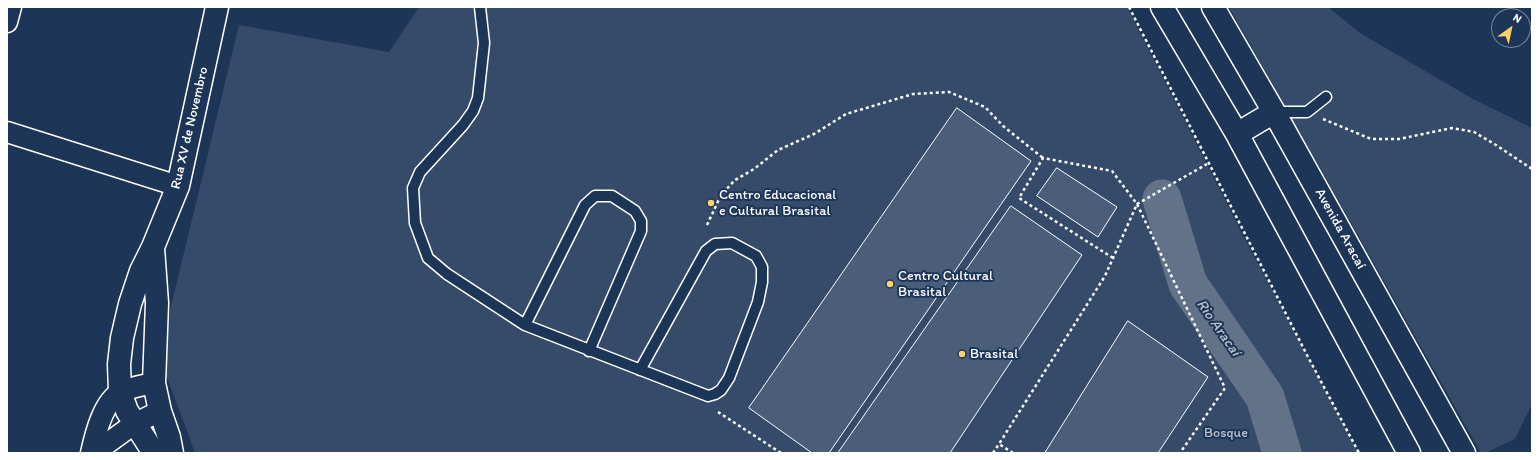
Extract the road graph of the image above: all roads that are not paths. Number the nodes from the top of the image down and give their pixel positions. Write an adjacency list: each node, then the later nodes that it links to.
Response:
1 (11, 7): 6 (street)
2 (217, 7): 11 (main road, Rua XV de Novembro)
3 (480, 7): 13 (lane)
4 (1162, 7): 10 (main road)
5 (1213, 7): 8 (main road, Avenida Aracaí)
6 (7, 22)
7 (1326, 97): 8 (lane)
8 (1274, 112): 10 (main road); 24 (main road, Avenida Aracaí)
9 (7, 132): 11 (street)
10 (1237, 134): 23 (main road)
11 (178, 186): 12 (main road, Rua XV de Novembro)
12 (153, 247): 16 (main road, Rua XV de Novembro); 17 (main road, Rua XV de Novembro)
13 (525, 325): 14 (lane); 14 (lane)
14 (589, 350): 15 (lane)
15 (640, 370): 15 (lane)
16 (154, 382): 17 (street); 18 (main road, Rua XV de Novembro)
17 (120, 392): 19 (main road, Rua XV de Novembro); 20 (street)
18 (160, 411): 19 (street); 22 (main road, Rua XV de Novembro)
19 (134, 424): 20 (street); 21 (main road, Rua XV de Novembro)
20 (93, 453)
21 (154, 453)
22 (172, 453)
23 (1409, 453)
24 (1464, 453)

